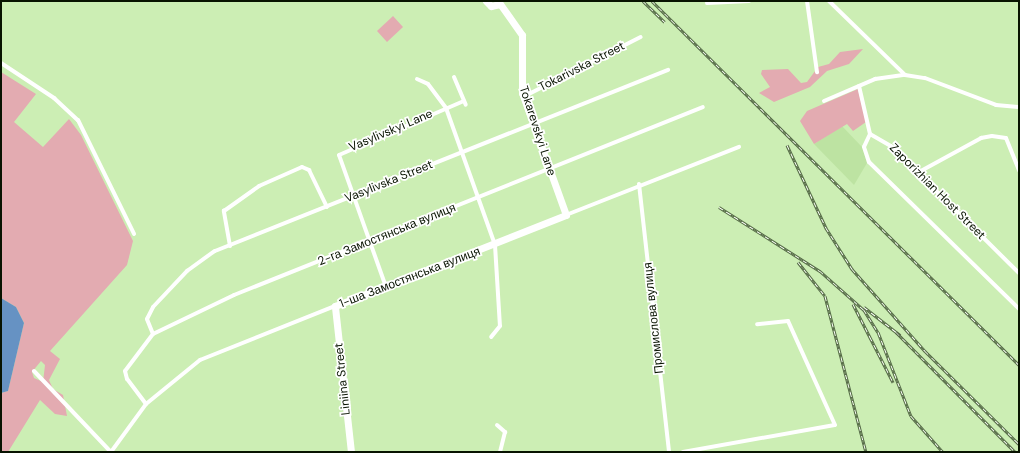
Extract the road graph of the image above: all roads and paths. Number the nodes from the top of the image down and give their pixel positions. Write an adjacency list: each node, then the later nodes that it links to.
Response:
1 (486, 1): 5 (main road)
2 (749, 1): 6 (street)
3 (807, 1): 10 (street)
4 (829, 1): 11 (street)
5 (499, 3): 15 (main road, Tokarevskyi Lane)
6 (707, 3)
7 (641, 37): 15 (street, Tokarivska Street)
8 (1, 63): 32 (street)
9 (668, 70): 20 (street, Vasylivska Street)
10 (817, 72)
11 (905, 75): 14 (street); 17 (street)
12 (454, 77): 18 (street, Vasylivskyi Lane)
13 (417, 79): 18 (street)
14 (859, 86): 16 (street); 21 (street)
15 (523, 97): 20 (main road, Tokarevskyi Lane)
16 (824, 101)
17 (1019, 106)
18 (446, 108): 23 (street); 28 (street, Vasylivskyi Lane)
19 (703, 108): 24 (street, 2-га Замостянська вулиця)
20 (532, 124): 23 (street, Vasylivska Street); 24 (main road, Tokarevskyi Lane)
21 (870, 134): 26 (street, Zaporizhian Host Street); 39 (street)
22 (739, 147): 27 (street, 1-ша Замостянська вулиця)
23 (459, 153): 28 (street, Vasylivska Street); 29 (street)
24 (549, 169): 29 (street, 2-га Замостянська вулиця); 31 (main road, Tokarevskyi Lane)
25 (1019, 171): 26 (street)
26 (920, 172): 36 (street, Zaporizhian Host Street)
27 (639, 184): 31 (street, 1-ша Замостянська вулиця); 49 (street, Промислова вулиця)
28 (352, 197): 30 (street, Vasylivska Street); 33 (street, Vasylivskyi Lane)
29 (478, 199): 33 (street, 2-га Замостянська вулиця); 34 (street)
30 (327, 207): 35 (street, Vasylivska Street); 35 (street)
31 (566, 215): 34 (main road, 1-ша Замостянська вулиця)
32 (134, 234)
33 (369, 242): 37 (street, Vasylivskyi Lane); 41 (street, 2-га Замостянська вулиця)
34 (495, 245): 37 (main road, 1-ша Замостянська вулиця); 42 (street)
35 (230, 246): 41 (street, Vasylivska Street)
36 (1019, 272)
37 (386, 287): 38 (main road, 1-ша Замостянська вулиця)
38 (335, 306): 44 (street, 1-ша Замостянська вулиця); 47 (main road, Liniina Street)
39 (1019, 309)
40 (757, 324): 50 (street)
41 (153, 334): 44 (street, 2-га Замостянська вулиця)
42 (491, 337)
43 (34, 371): 46 (street)
44 (146, 404): 46 (street, 1-ша Замостянська вулиця)
45 (497, 425): 48 (street)
46 (111, 452)
47 (351, 452)
48 (500, 452)
49 (669, 452)
50 (683, 452)

